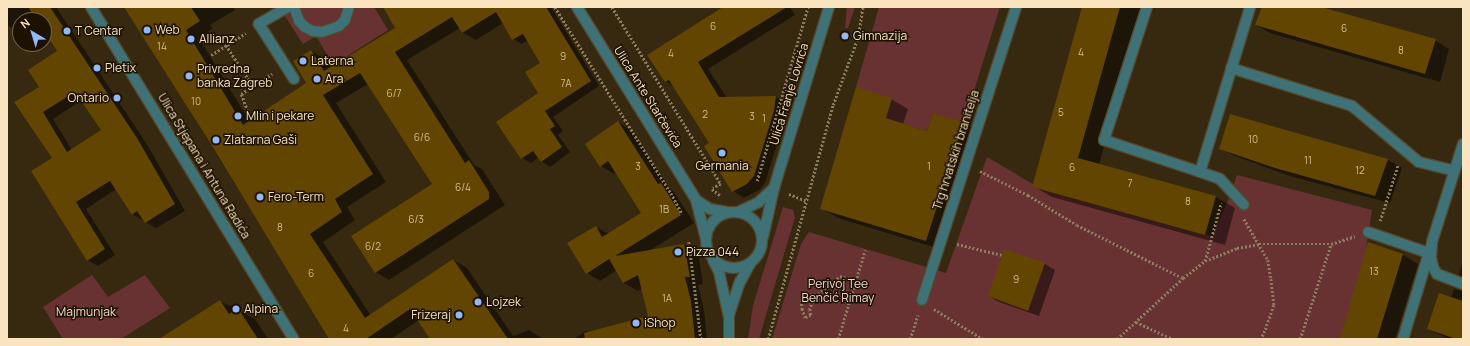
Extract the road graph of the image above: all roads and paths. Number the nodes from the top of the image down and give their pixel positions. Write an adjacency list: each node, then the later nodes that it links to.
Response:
1 (91, 7): 56 (street, Ulica Stjepana i Antuna Radića)
2 (288, 7): 14 (street)
3 (294, 7): 4 (street)
4 (349, 7)
5 (555, 7): 34 (path)
6 (577, 7): 31 (street, Ulica Ante Starčevića)
7 (612, 7): 29 (path)
8 (808, 7): 27 (path)
9 (829, 7): 30 (street, Ulica Franje Lovrića)
10 (863, 7): 59 (path)
11 (1016, 7): 24 (street, Trg hrvatskih branitelja)
12 (1147, 7): 26 (street)
13 (1250, 7): 18 (street)
14 (259, 24): 15 (path); 17 (street)
15 (226, 45): 16 (path); 20 (path)
16 (211, 55)
17 (286, 66): 19 (street); 20 (path)
18 (1232, 68): 23 (street); 26 (street)
19 (294, 79)
20 (253, 86): 21 (path)
21 (249, 115)
22 (1463, 144): 25 (street)
23 (1403, 149): 25 (street); 35 (path)
24 (965, 164): 39 (street, Trg hrvatskih branitelja); 49 (path)
25 (1454, 171): 40 (street)
26 (1200, 172): 28 (street)
27 (757, 182)
28 (1226, 185): 32 (street); 47 (path)
29 (713, 188)
30 (774, 188): 33 (street, Ulica Franje Lovrića); 37 (street, Ulica Franje Lovrića)
31 (696, 200): 33 (street, Ulica Ante Starčevića); 38 (street, Ulica Ante Starčevića)
32 (1242, 209): 41 (path)
33 (733, 212): 37 (street); 38 (street)
34 (683, 217)
35 (1372, 234): 42 (path); 44 (street)
36 (688, 237): 57 (path)
37 (763, 237): 48 (street)
38 (706, 239): 46 (street)
39 (941, 241): 45 (path); 53 (street, Trg hrvatskih branitelja)
40 (1432, 242): 44 (street); 51 (street)
41 (1259, 244): 42 (path); 47 (path); 65 (path)
42 (1331, 244): 66 (path)
43 (865, 250): 50 (path)
44 (1429, 253): 67 (street)
45 (1002, 254)
46 (712, 258): 48 (street); 54 (street)
47 (1205, 261): 49 (path)
48 (750, 264): 54 (street)
49 (1183, 278): 55 (path)
50 (856, 281): 52 (path); 60 (path)
51 (1463, 284)
52 (811, 295): 52 (path)
53 (922, 300): 61 (path); 62 (path)
54 (729, 317): 58 (street)
55 (1136, 322): 63 (path); 64 (path)
56 (294, 339)
57 (701, 339)
58 (729, 339)
59 (768, 339)
60 (838, 339)
61 (910, 339)
62 (983, 339)
63 (1117, 339)
64 (1172, 339)
65 (1261, 339)
66 (1300, 339)
67 (1402, 339)

